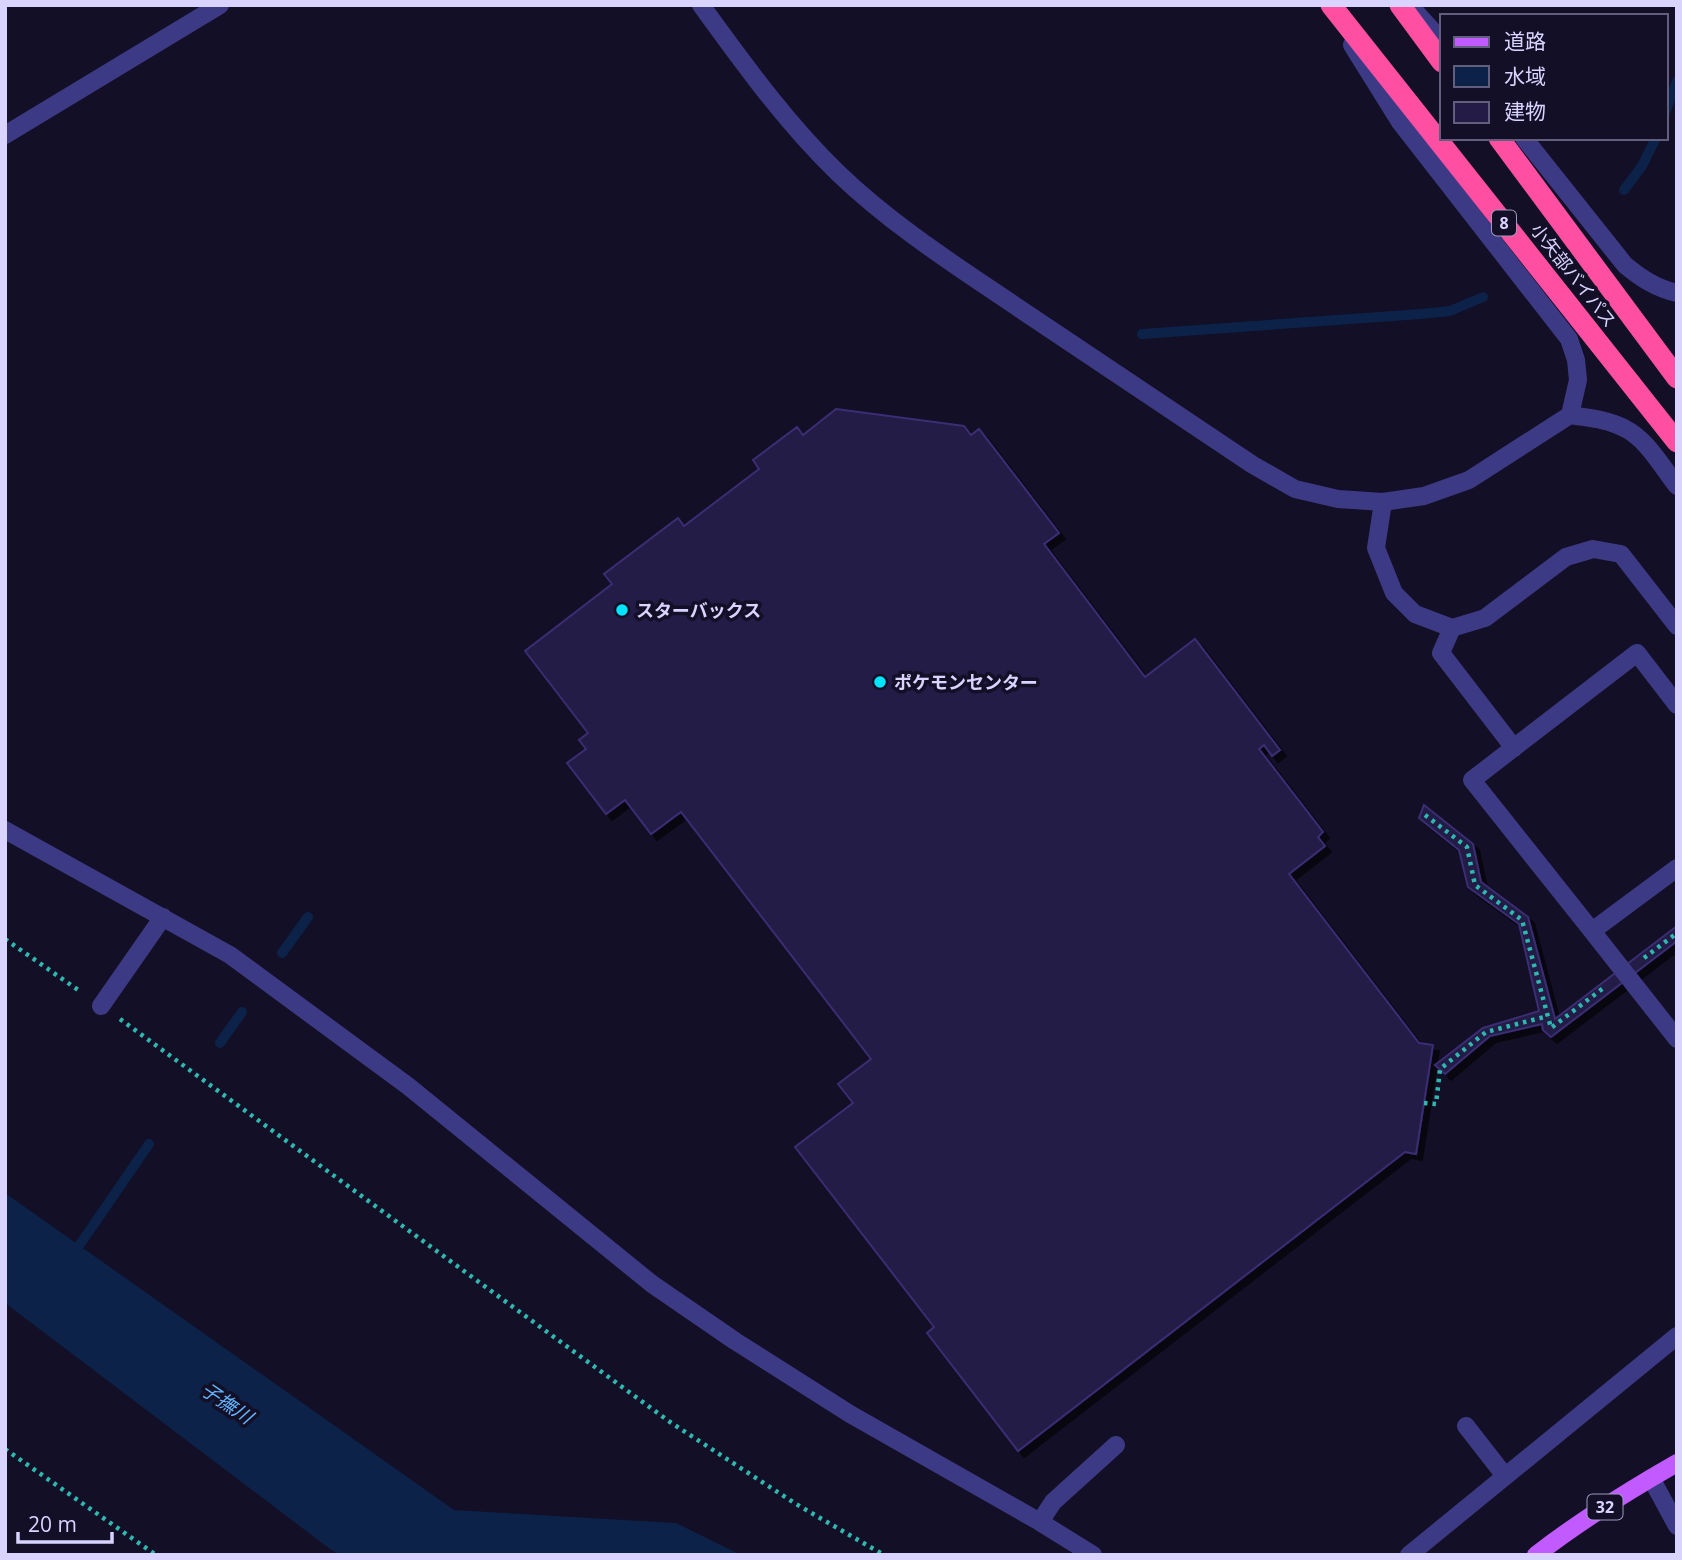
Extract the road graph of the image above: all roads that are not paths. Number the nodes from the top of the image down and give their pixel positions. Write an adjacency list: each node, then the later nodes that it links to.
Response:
1 (220, 5): 8 (street)
2 (701, 5): 16 (street)
3 (1329, 5): 13 (street); 14 (highway, 小矢部バイパス / 8)
4 (1400, 5): 7 (highway)
5 (1409, 5): 6 (street)
6 (1440, 39)
7 (1440, 59)
8 (5, 135)
9 (1500, 140): 12 (highway, 小矢部バイパス)
10 (1526, 140): 11 (street)
11 (1677, 293)
12 (1677, 379)
13 (1570, 415): 15 (street); 16 (street)
14 (1677, 442)
15 (1677, 486)
16 (1383, 502): 18 (street)
17 (1677, 626): 18 (street)
18 (1452, 628): 20 (street)
19 (1677, 705): 20 (street)
20 (1514, 748): 24 (street)
21 (5, 830): 23 (street)
22 (1677, 868): 24 (street)
23 (163, 917): 25 (street); 33 (street)
24 (1592, 931): 26 (street)
25 (101, 1006)
26 (1677, 1039)
27 (1677, 1336): 31 (street)
28 (1466, 1426): 31 (street)
29 (1116, 1445): 33 (street)
30 (1677, 1463): 32 (main road, 32)
31 (1506, 1476): 36 (street)
32 (1651, 1478): 34 (street); 37 (main road, 32)
33 (1040, 1522): 35 (street)
34 (1677, 1526)
35 (1093, 1555)
36 (1409, 1555)
37 (1536, 1555)

